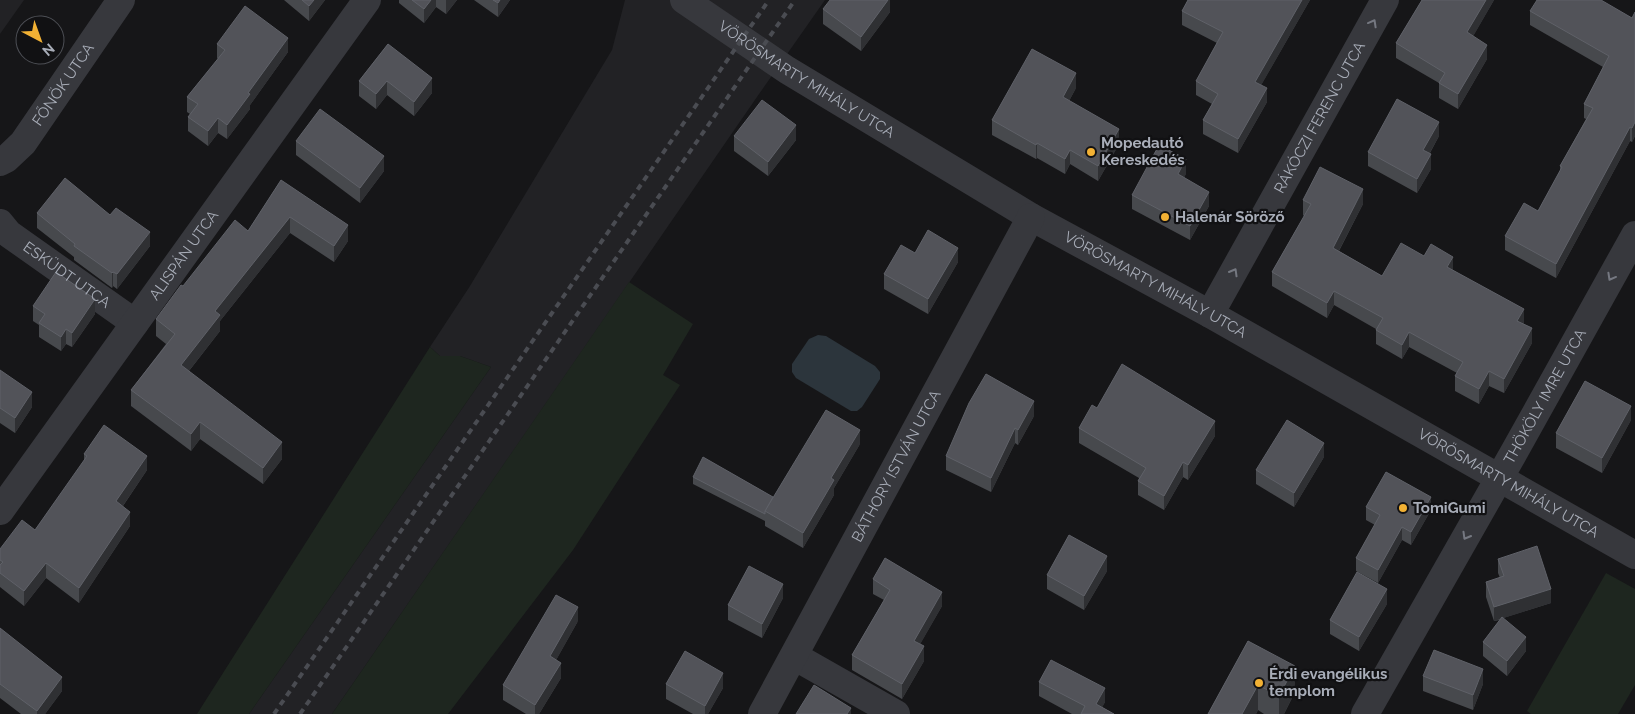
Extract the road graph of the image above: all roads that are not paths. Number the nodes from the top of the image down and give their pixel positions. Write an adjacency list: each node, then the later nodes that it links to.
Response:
1 (121, 0): 5 (street, FŐNÖK UTCA)
2 (367, 0): 10 (street, ALISPÁN UTCA)
3 (684, 0): 6 (street, VÖRÖSMARTY MIHÁLY UTCA)
4 (1386, 0): 9 (street, RÁKÓCZI FERENC UTCA, one-way to 4)
5 (0, 162)
6 (1031, 217): 9 (street, VÖRÖSMARTY MIHÁLY UTCA); 14 (street, BÁTHORY ISTVÁN UTCA)
7 (0, 223): 10 (street, ESKÜDT UTCA)
8 (1635, 235): 11 (street, THÖKÖLY IMRE UTCA, one-way to 11)
9 (1210, 314): 11 (street, VÖRÖSMARTY MIHÁLY UTCA)
10 (135, 323): 12 (street, ALISPÁN UTCA)
11 (1499, 478): 13 (street, VÖRÖSMARTY MIHÁLY UTCA); 17 (street, THÖKÖLY IMRE UTCA, one-way to 17)
12 (0, 511)
13 (1635, 555)
14 (794, 656): 15 (street, BÁTHORY ISTVÁN UTCA); 16 (street)
15 (762, 714)
16 (896, 714)
17 (1365, 714)

